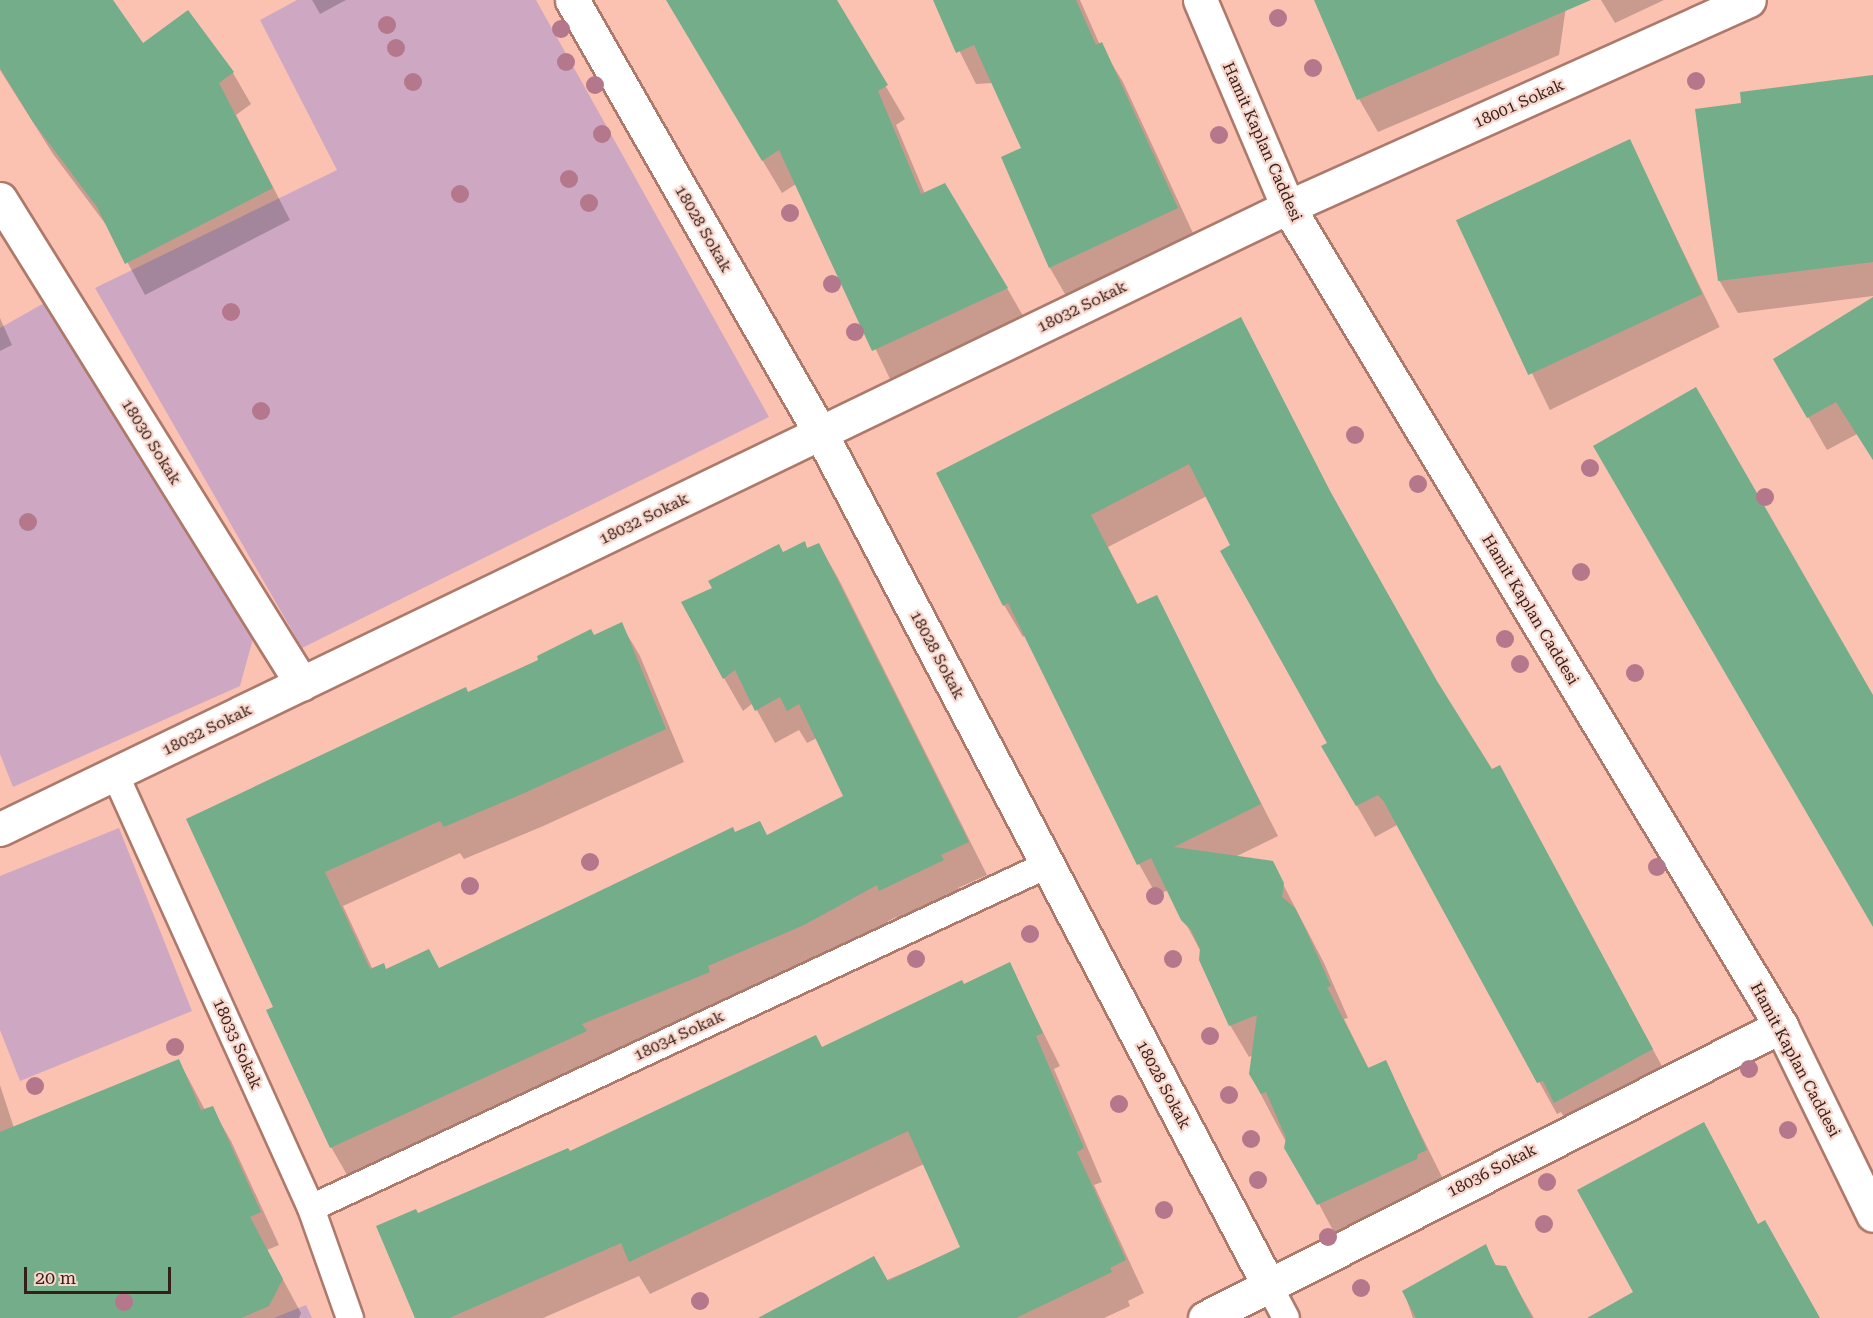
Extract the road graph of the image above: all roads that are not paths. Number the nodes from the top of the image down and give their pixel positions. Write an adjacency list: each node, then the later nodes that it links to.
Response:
1 (572, 0): 6 (street, 18028 Sokak)
2 (1200, 0): 5 (street, Hamit Kaplan Caddesi)
3 (1749, 0): 5 (street, 18001 Sokak)
4 (0, 199): 7 (street, 18030 Sokak)
5 (1288, 207): 6 (street, 18032 Sokak); 11 (street, Hamit Kaplan Caddesi)
6 (820, 434): 7 (street, 18032 Sokak); 10 (street, 18028 Sokak)
7 (302, 684): 8 (street, 18032 Sokak)
8 (116, 774): 9 (street, 18032 Sokak); 12 (lane, 18033 Sokak)
9 (0, 829)
10 (1047, 865): 12 (lane, 18034 Sokak); 14 (street, 18028 Sokak)
11 (1781, 1026): 13 (street, Hamit Kaplan Caddesi); 14 (street, 18036 Sokak)
12 (311, 1208): 15 (lane, 18033 Sokak)
13 (1873, 1215)
14 (1268, 1284): 16 (street, 18036 Sokak); 17 (lane, 18028 Sokak)
15 (350, 1318)
16 (1205, 1318)
17 (1286, 1318)

